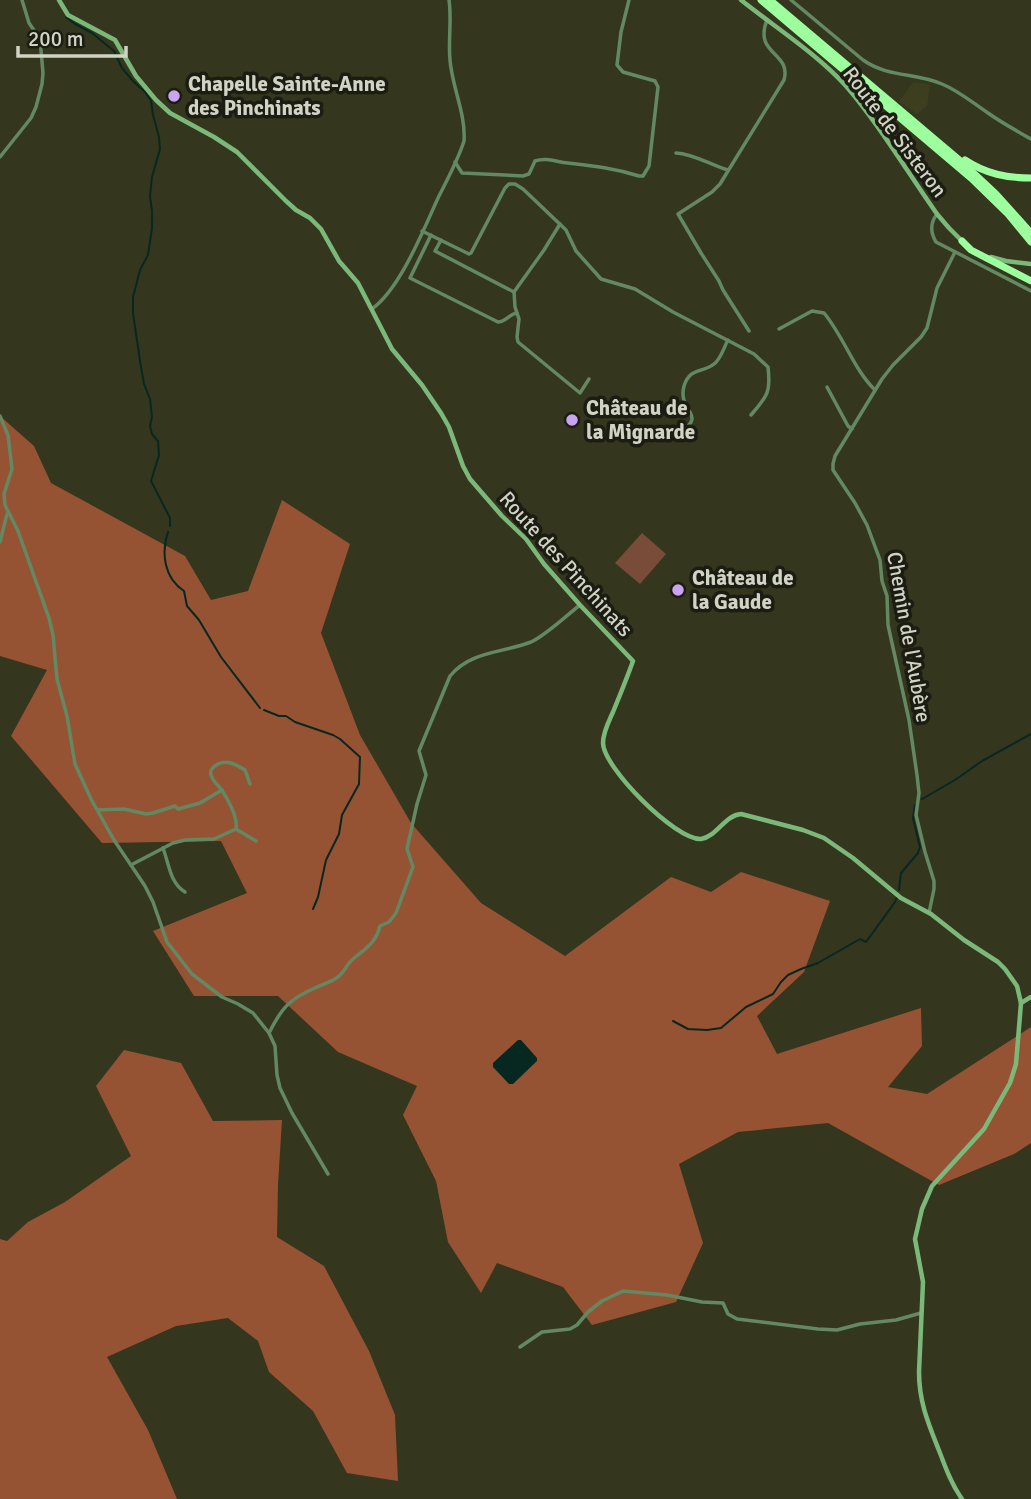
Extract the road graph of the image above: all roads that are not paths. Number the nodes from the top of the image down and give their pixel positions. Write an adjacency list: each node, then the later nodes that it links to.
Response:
1 (22, 0): 13 (street)
2 (59, 0): 32 (street, Route des Pinchinats)
3 (449, 0): 14 (street)
4 (629, 0): 14 (street)
5 (741, 0): 9 (street, Route de Sisteron)
6 (761, 0): 24 (highway)
7 (770, 0): 10 (highway)
8 (791, 0): 11 (street)
9 (767, 20): 15 (street); 17 (street, Route de Sisteron)
10 (875, 89): 16 (highway); 20 (highway)
11 (1031, 139)
12 (676, 153): 15 (street)
13 (0, 158)
14 (455, 162): 19 (street)
15 (728, 170): 35 (street)
16 (1031, 178)
17 (937, 214): 23 (street, Route de Sisteron); 25 (street)
18 (559, 224): 26 (street); 31 (street); 36 (street)
19 (422, 231): 21 (street); 32 (street)
20 (1031, 233)
21 (431, 235): 22 (street); 33 (street)
22 (441, 240): 26 (street); 28 (street)
23 (962, 241): 27 (street, Route de Sisteron); 29 (highway)
24 (1031, 242)
25 (955, 252): 30 (street); 39 (street, Chemin de l'Aubère)
26 (471, 253): 28 (street)
27 (1031, 264)
28 (464, 267): 31 (street)
29 (1031, 281)
30 (1031, 290)
31 (514, 292): 33 (street)
32 (372, 309): 46 (street, Route des Pinchinats)
33 (516, 313): 37 (street)
34 (779, 329): 39 (street)
35 (749, 331)
36 (728, 340): 40 (street); 43 (street)
37 (589, 379)
38 (827, 387): 42 (street)
39 (875, 390): 42 (street, Chemin de l'Aubère)
40 (751, 415)
41 (0, 416): 44 (street)
42 (852, 429): 55 (street, Chemin de l'Aubère)
43 (679, 433)
44 (7, 512): 45 (street); 49 (street)
45 (0, 542)
46 (580, 605): 55 (street, Route des Pinchinats); 58 (street)
47 (250, 784): 48 (street)
48 (222, 790): 49 (street); 50 (street)
49 (97, 810): 53 (street)
50 (236, 829): 51 (street); 52 (street)
51 (256, 841)
52 (163, 848): 53 (street); 54 (street)
53 (131, 865): 58 (street)
54 (185, 892)
55 (929, 913): 57 (street, Route des Pinchinats)
56 (1031, 997): 57 (street)
57 (1021, 1003): 60 (street, Route des Pinchinats)
58 (269, 1032): 59 (street)
59 (328, 1174)
60 (922, 1313): 61 (street); 62 (street, Route des Pinchinats)
61 (520, 1347)
62 (962, 1499)

